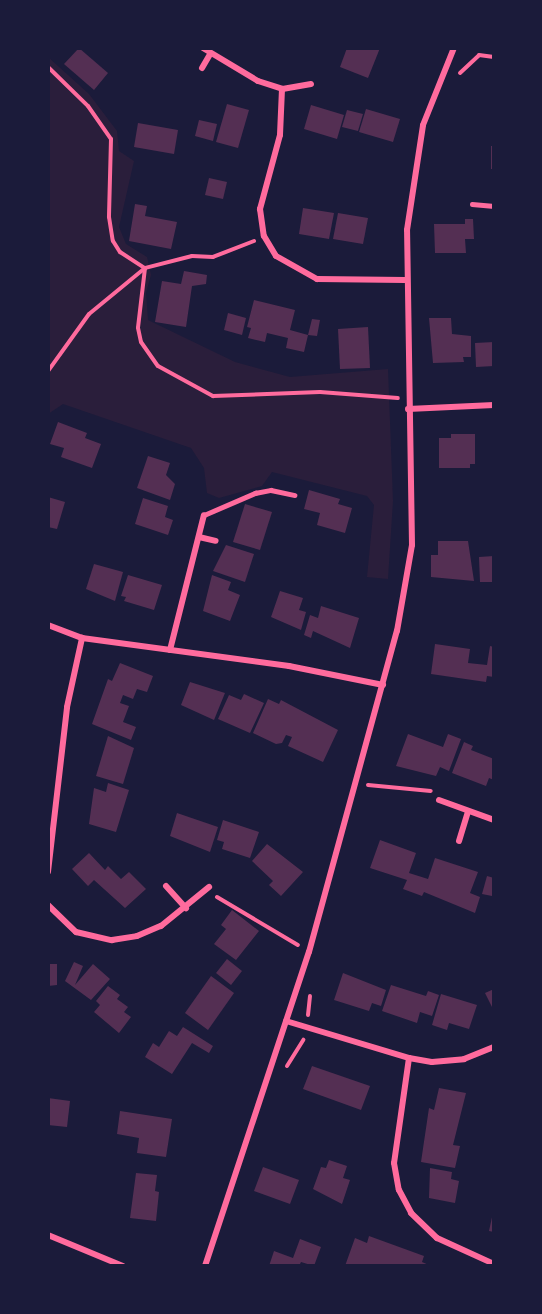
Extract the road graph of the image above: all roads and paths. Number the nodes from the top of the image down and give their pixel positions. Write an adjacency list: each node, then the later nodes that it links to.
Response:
1 (203, 48): 3 (street)
2 (454, 48): 14 (street)
3 (210, 54): 6 (street); 9 (street)
4 (494, 57): 8 (path)
5 (48, 67): 13 (path)
6 (202, 68)
7 (311, 84): 9 (street)
8 (455, 84)
9 (282, 89): 12 (street)
10 (472, 204): 11 (lane)
11 (494, 206)
12 (264, 236): 13 (path); 14 (street)
13 (145, 268): 15 (path); 16 (path)
14 (405, 280): 16 (street)
15 (48, 370)
16 (408, 399): 18 (street)
17 (494, 405): 18 (street)
18 (408, 409): 26 (street)
19 (294, 495): 20 (lane)
20 (204, 515): 21 (street)
21 (199, 537): 22 (street); 25 (street)
22 (216, 541)
23 (48, 626): 24 (street)
24 (82, 639): 25 (street); 35 (street)
25 (170, 650): 26 (street)
26 (383, 685): 28 (street)
27 (370, 775): 29 (path)
28 (356, 782): 29 (path); 40 (street)
29 (368, 785): 30 (path); 31 (path)
30 (366, 795)
31 (439, 800): 32 (street)
32 (468, 811): 33 (street); 34 (street)
33 (494, 820)
34 (459, 841)
35 (48, 872)
36 (166, 886): 39 (street)
37 (206, 889): 39 (street); 40 (path)
38 (48, 905): 39 (street)
39 (186, 908)
40 (309, 952): 42 (street)
41 (314, 984): 43 (path)
42 (286, 1021): 43 (street); 50 (street)
43 (307, 1029): 45 (street); 46 (path)
44 (494, 1047): 45 (street)
45 (409, 1058): 48 (street)
46 (286, 1067)
47 (48, 1235): 49 (street)
48 (494, 1264)
49 (123, 1266)
50 (205, 1266)

